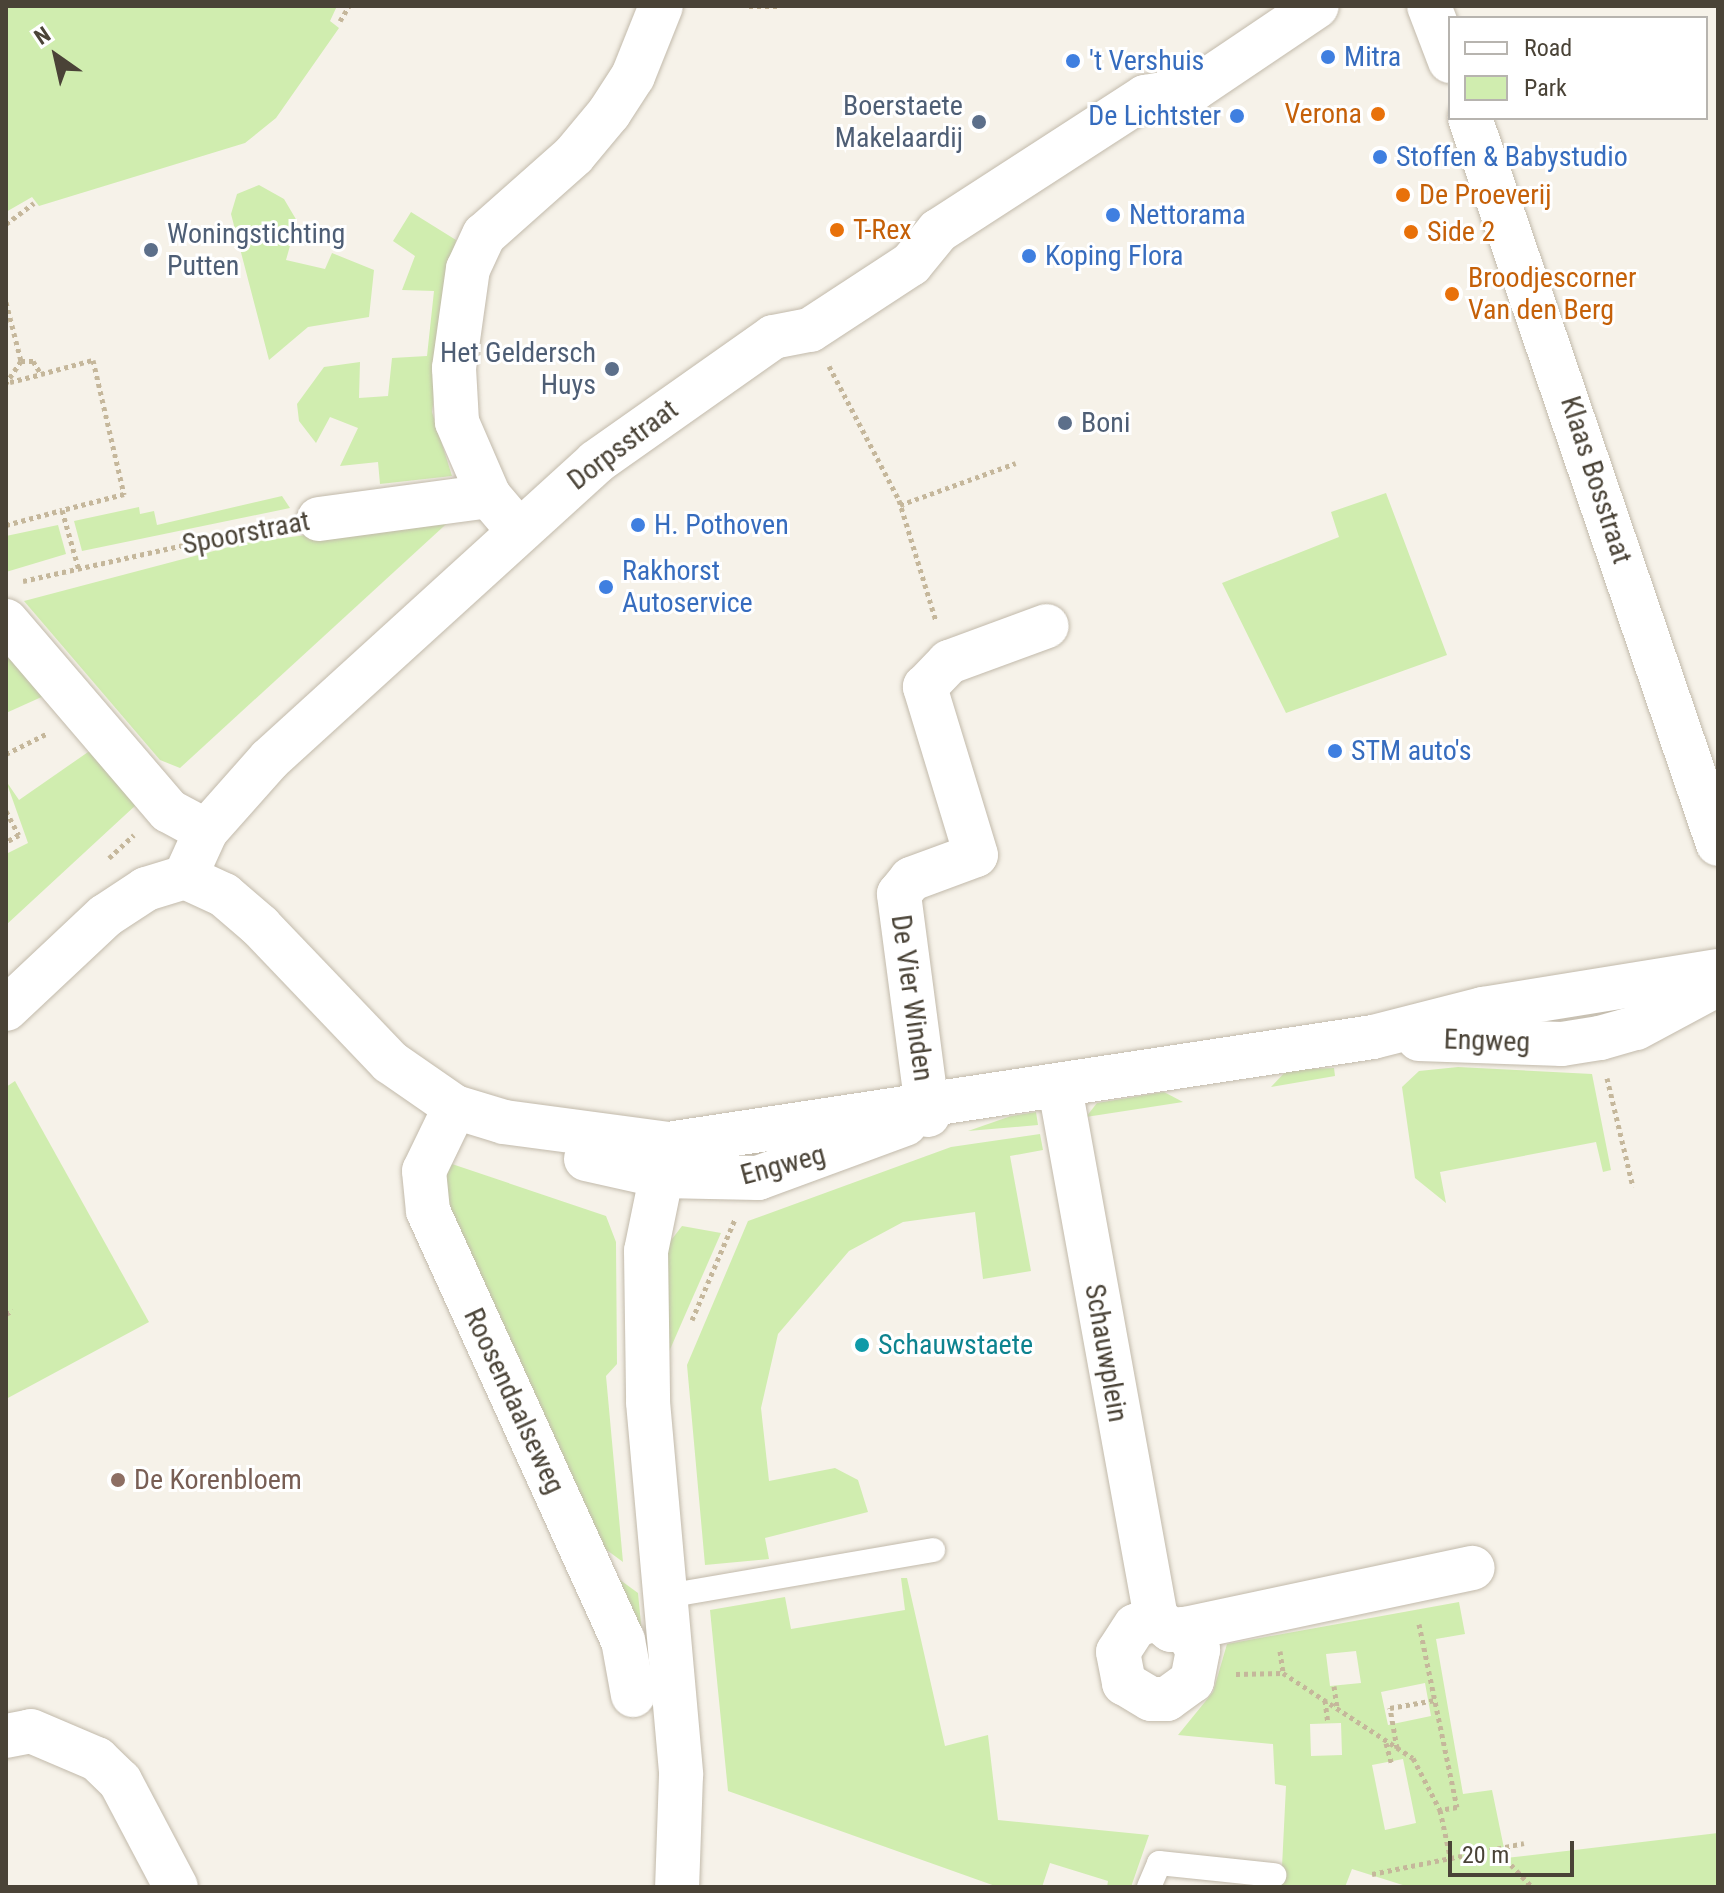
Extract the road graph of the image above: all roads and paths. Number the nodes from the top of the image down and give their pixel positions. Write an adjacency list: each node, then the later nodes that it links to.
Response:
1 (349, 6): 7 (path)
2 (661, 6): 18 (street)
3 (749, 6): 4 (path)
4 (777, 6)
5 (1317, 6): 13 (street, Dorpsstraat)
6 (1429, 6): 8 (street)
7 (340, 21)
8 (1448, 56)
9 (1471, 120): 32 (street, Klaas Bosstraat)
10 (34, 203): 11 (path)
11 (6, 224)
12 (6, 302): 14 (path)
13 (810, 330): 19 (path); 23 (street, Dorpsstraat)
14 (21, 361): 15 (path); 16 (path)
15 (41, 374): 16 (path); 20 (path)
16 (8, 382)
17 (1016, 463): 19 (path)
18 (489, 496): 21 (street, Spoorstraat); 23 (street)
19 (900, 505): 28 (path)
20 (62, 510): 22 (path); 24 (path)
21 (319, 519): 24 (path, Spoorstraat)
22 (6, 525)
23 (517, 529): 30 (street, Dorpsstraat)
24 (79, 570): 25 (path, Spoorstraat)
25 (6, 584)
26 (6, 621): 30 (street)
27 (1047, 626): 28 (street)
28 (949, 662): 40 (street, De Vier Winden)
29 (6, 811): 31 (path)
30 (206, 831): 33 (street, Dorpsstraat)
31 (6, 842)
32 (1718, 844)
33 (185, 877): 36 (street); 41 (street, Engweg)
34 (1718, 971): 37 (street, Engweg)
35 (1718, 984): 38 (street, Engweg)
36 (9, 1003)
37 (1373, 1037): 38 (street, Engweg); 39 (street, Engweg)
38 (1600, 1038): 43 (path)
39 (1060, 1088): 40 (street, Engweg); 51 (street, Schauwplein)
40 (940, 1106): 42 (street, Engweg)
41 (455, 1107): 42 (street, Engweg); 57 (street, Roosendaalseweg)
42 (665, 1160): 50 (street)
43 (1633, 1187)
44 (740, 1203): 47 (path)
45 (13, 1310): 46 (path)
46 (6, 1314)
47 (685, 1335)
48 (933, 1550): 50 (lane)
49 (1473, 1568): 51 (street)
50 (667, 1596): 73 (street)
51 (1170, 1624): 55 (street, Schauwplein); 55 (street)
52 (1403, 1625): 59 (path)
53 (1294, 1643): 54 (path)
54 (1283, 1673): 55 (path); 58 (path)
55 (1192, 1681)
56 (1334, 1686): 60 (path)
57 (633, 1695)
58 (1325, 1699): 60 (path); 61 (path)
59 (1435, 1700): 64 (path); 66 (path)
60 (1337, 1708): 63 (path)
61 (1328, 1723)
62 (6, 1736): 72 (street)
63 (1386, 1743): 64 (path); 65 (path)
64 (1397, 1748): 66 (path)
65 (1391, 1762)
66 (1440, 1810): 69 (path)
67 (1524, 1843): 68 (path)
68 (1500, 1853): 69 (path); 75 (path)
69 (1451, 1861): 70 (path)
70 (1372, 1874)
71 (1274, 1875): 74 (lane)
72 (176, 1887)
73 (677, 1887)
74 (1149, 1887)
75 (1532, 1887)

